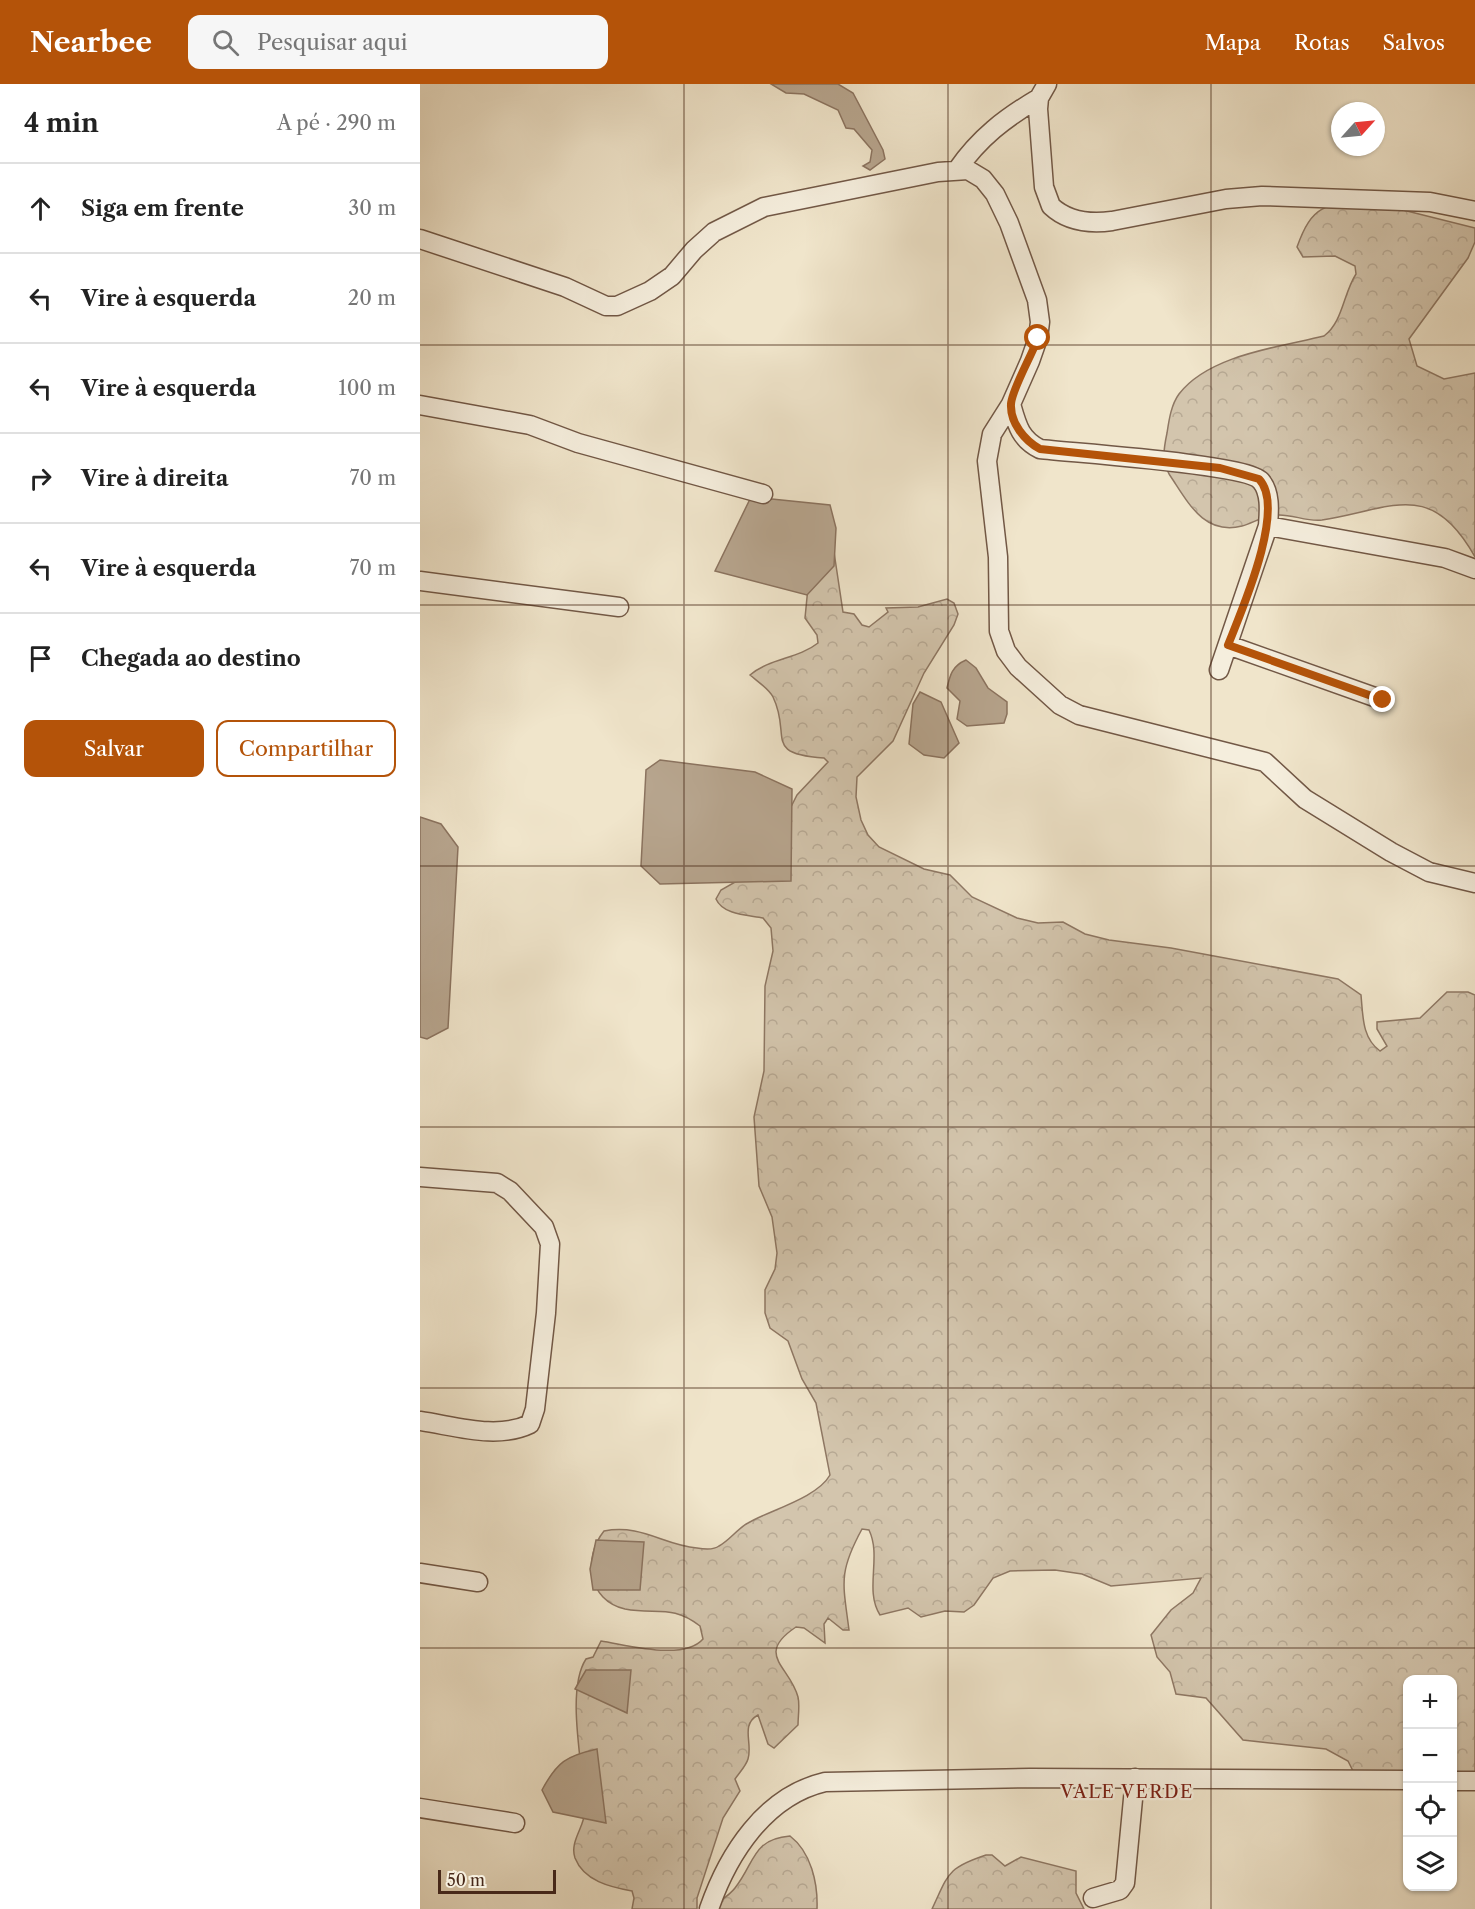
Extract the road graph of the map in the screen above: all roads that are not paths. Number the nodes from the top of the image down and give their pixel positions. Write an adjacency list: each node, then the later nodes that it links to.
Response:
1 (1043, 91): 2 (street); 3 (street)
2 (957, 170): 4 (street); 5 (street)
3 (1475, 211)
4 (420, 239)
5 (1011, 404): 8 (street); 15 (street)
6 (420, 405): 7 (street)
7 (763, 494)
8 (1268, 526): 9 (street); 12 (street)
9 (1475, 569)
10 (420, 581): 11 (street)
11 (619, 607)
12 (1228, 645): 13 (street); 14 (street)
13 (1219, 670)
14 (1383, 700)
15 (1475, 883)
16 (420, 1177): 17 (street)
17 (420, 1421)
18 (420, 1573): 19 (street)
19 (478, 1582)
20 (1135, 1778): 21 (street); 26 (street); 27 (street)
21 (1403, 1780)
22 (1457, 1781): 23 (street)
23 (1475, 1781)
24 (420, 1809): 25 (street)
25 (515, 1823)
26 (1093, 1898)
27 (710, 1909)

